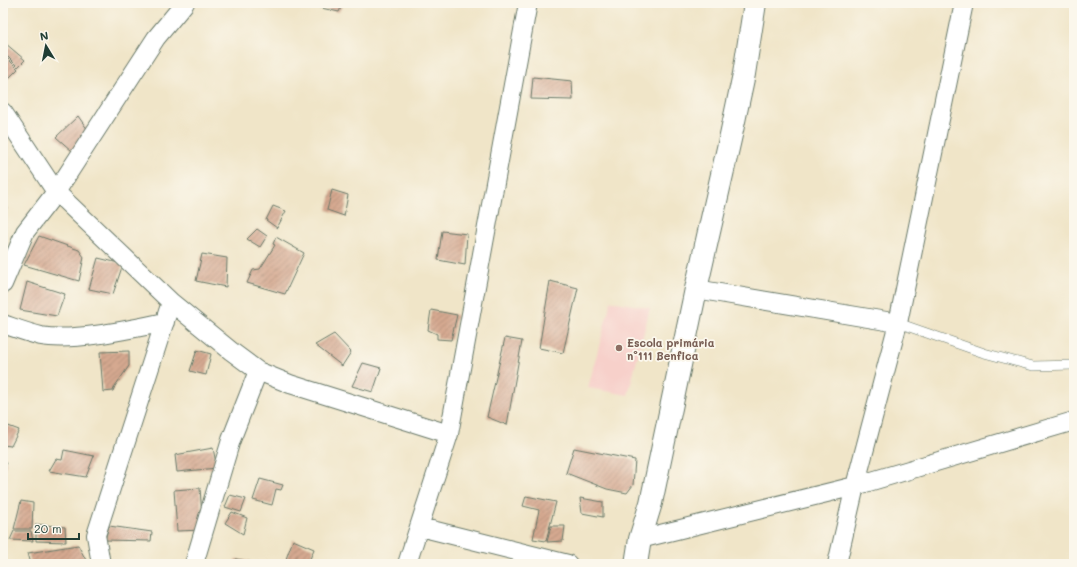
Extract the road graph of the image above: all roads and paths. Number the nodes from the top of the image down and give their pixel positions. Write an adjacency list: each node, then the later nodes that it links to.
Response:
1 (185, 3): 6 (street)
2 (528, 3): 16 (street)
3 (755, 3): 8 (main road)
4 (964, 3): 11 (street)
5 (3, 112): 6 (street)
6 (56, 192): 7 (street); 9 (street)
7 (3, 284)
8 (696, 289): 11 (street); 19 (main road)
9 (171, 302): 10 (street); 14 (street)
10 (165, 322): 12 (street); 20 (street)
11 (898, 323): 13 (lane); 17 (street)
12 (3, 324)
13 (1074, 365)
14 (258, 371): 16 (street); 21 (street)
15 (1074, 421): 17 (street)
16 (449, 434): 18 (street)
17 (855, 486): 19 (street); 25 (street)
18 (420, 527): 22 (street); 23 (street)
19 (640, 539): 24 (main road)
20 (101, 564)
21 (194, 564)
22 (407, 564)
23 (568, 564)
24 (636, 564)
25 (837, 564)

